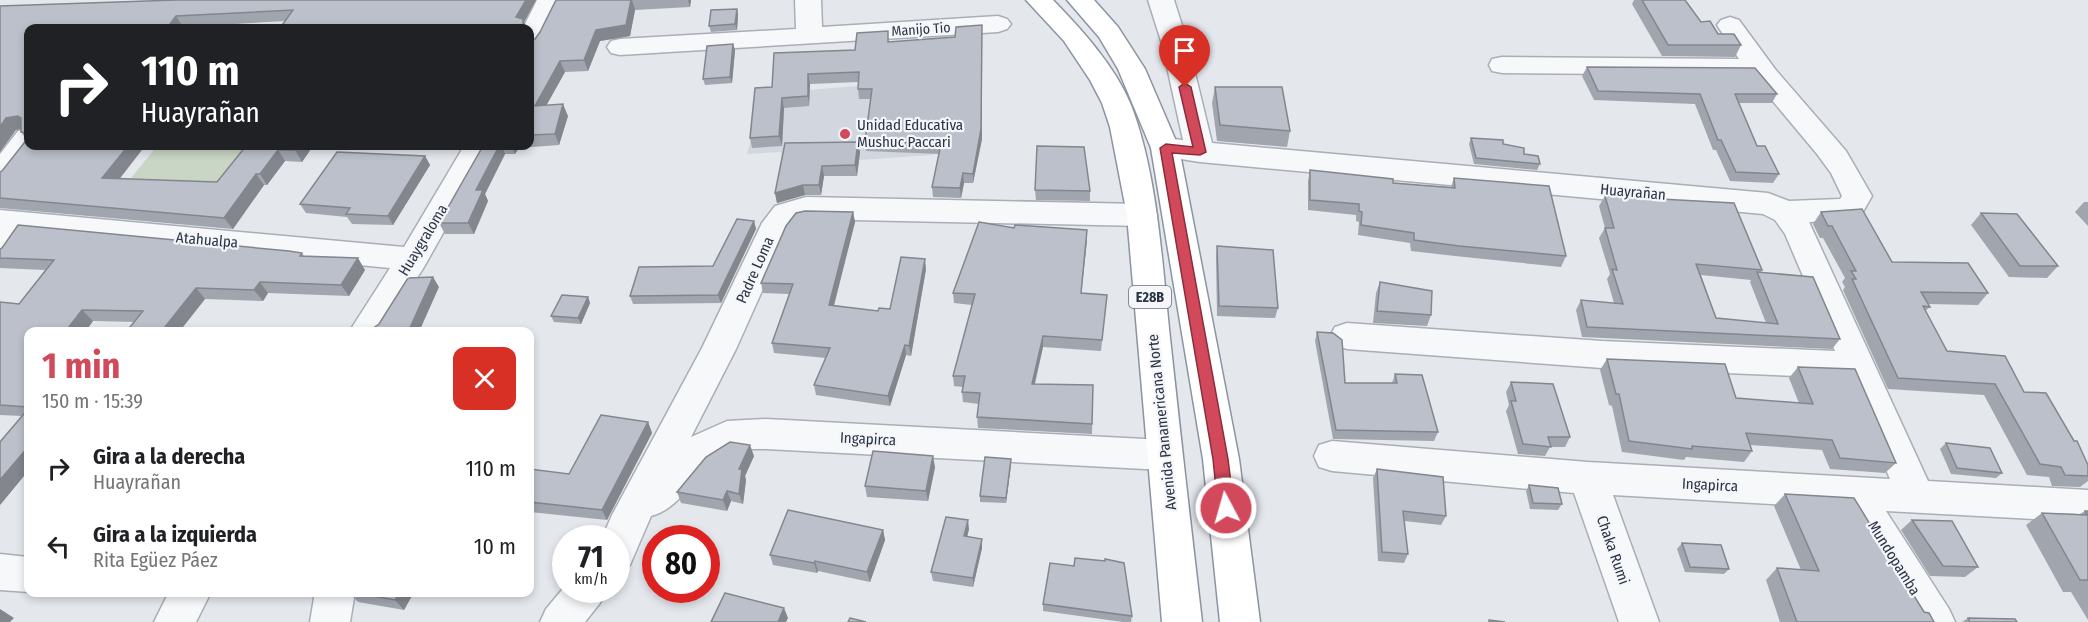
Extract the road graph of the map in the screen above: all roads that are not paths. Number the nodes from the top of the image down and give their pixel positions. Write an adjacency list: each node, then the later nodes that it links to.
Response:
1 (550, 0): 8 (street)
2 (808, 0): 9 (street)
3 (1039, 0): 19 (highway, Avenida Panamericana Norte / E28B)
4 (1080, 0): 14 (highway, E28B)
5 (1161, 0): 16 (street)
6 (998, 24): 9 (street, Manijo Tio)
7 (1730, 25): 12 (street)
8 (534, 34)
9 (809, 36): 10 (street, Manijo Tio)
10 (620, 47)
11 (1502, 65): 12 (street)
12 (1758, 67): 18 (street)
13 (24, 143): 17 (street)
14 (1166, 148): 16 (street, Huayrañan); 45 (highway, E28B)
15 (476, 150): 22 (street, Huaygraloma)
16 (1200, 152): 18 (street, Huayrañan)
17 (0, 174)
18 (1786, 212): 25 (street)
19 (1142, 215): 26 (highway, Avenida Panamericana Norte / E28B); 32 (street, Padre Loma)
20 (10, 222): 21 (street); 22 (street, Atahualpa)
21 (0, 250)
22 (413, 259): 23 (street, Huaygraloma)
23 (368, 327)
24 (1347, 336): 25 (street)
25 (1857, 365): 30 (street)
26 (1164, 455): 33 (street, Ingapirca); 44 (highway, Avenida Panamericana Norte / E28B)
27 (1332, 456): 28 (street, Ingapirca)
28 (1588, 477): 29 (street, Ingapirca); 46 (street, Chaka Rumi)
29 (1854, 494): 30 (street, Ingapirca); 47 (street, Mundopamba)
30 (1917, 498): 31 (street, Ingapirca)
31 (2088, 506)
32 (628, 525)
33 (630, 530)
34 (0, 572): 35 (street)
35 (24, 575)
36 (188, 597): 40 (street)
37 (334, 597): 41 (street)
38 (575, 603): 42 (street)
39 (598, 603): 43 (street)
40 (174, 622)
41 (330, 622)
42 (560, 622)
43 (591, 622)
44 (1182, 622)
45 (1240, 622)
46 (1639, 622)
47 (1935, 622)

